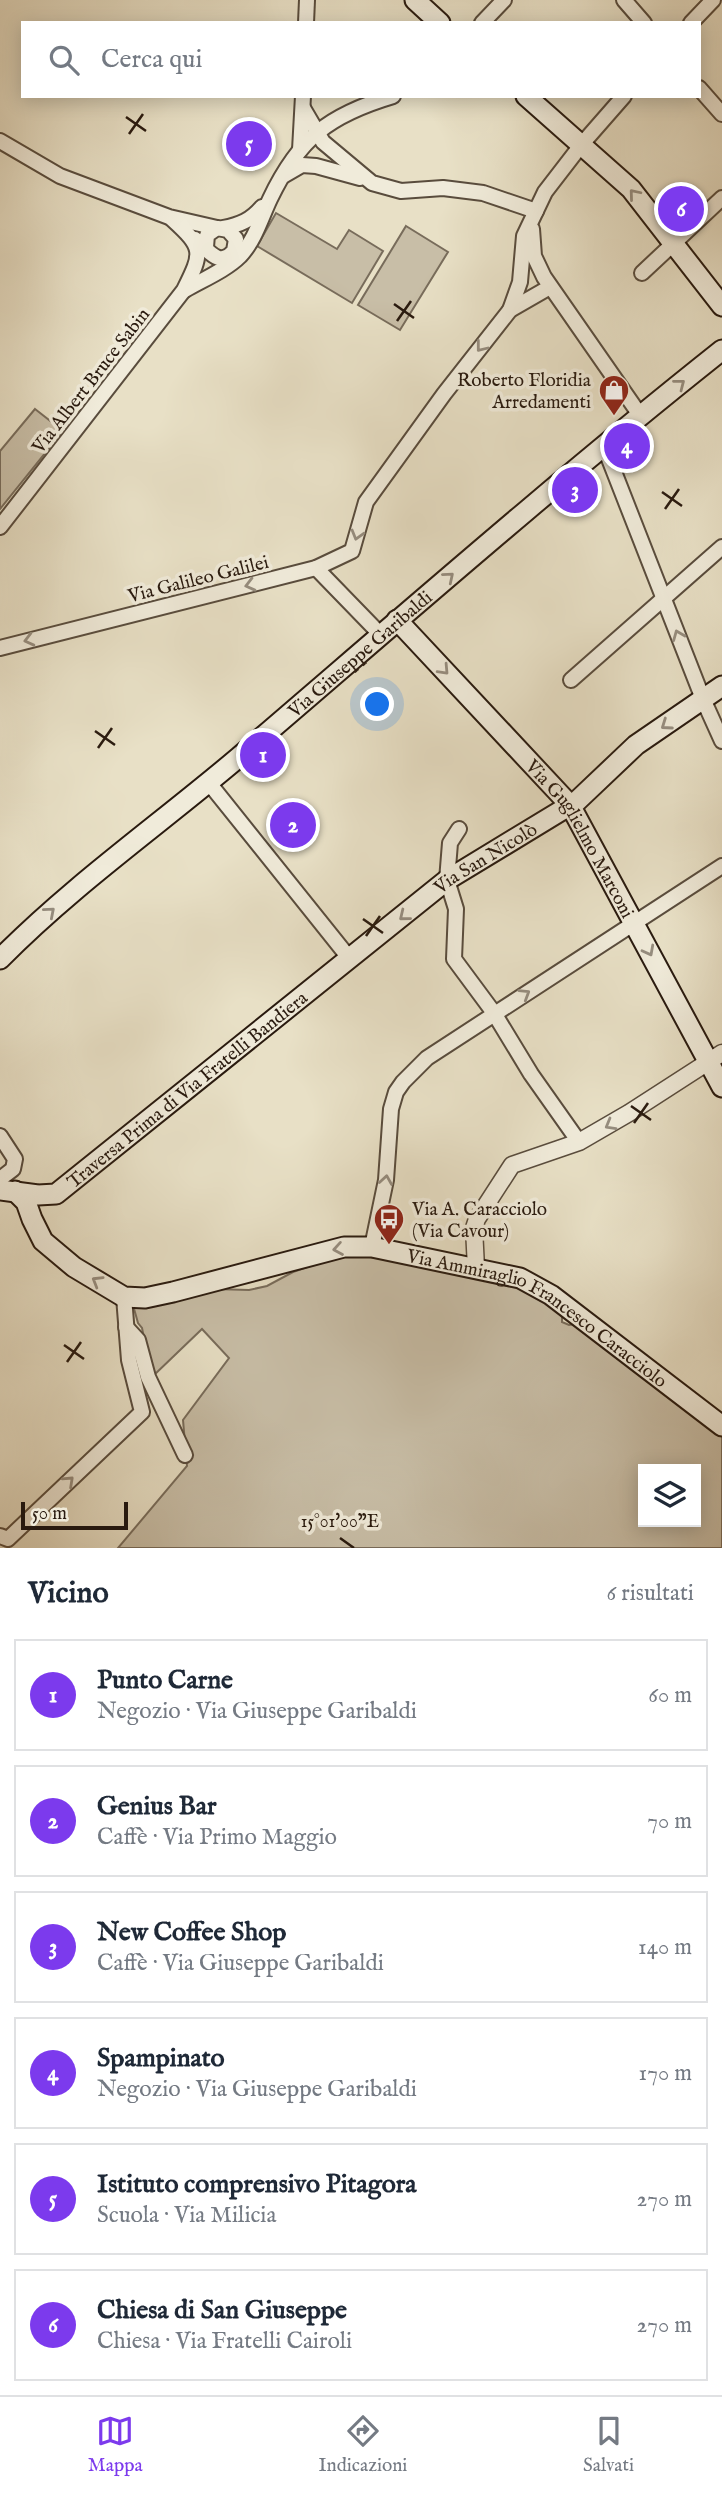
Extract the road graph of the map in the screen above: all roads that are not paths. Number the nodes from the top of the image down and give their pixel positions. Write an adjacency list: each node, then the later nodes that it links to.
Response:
1 (307, 0): 6 (street)
2 (415, 0): 7 (main road)
3 (504, 0): 8 (street)
4 (625, 0): 9 (street)
5 (713, 0): 10 (street)
6 (306, 21)
7 (438, 21)
8 (484, 21)
9 (642, 21)
10 (693, 21)
11 (701, 90): 16 (street)
12 (388, 98): 17 (street)
13 (528, 98): 19 (main road)
14 (622, 98): 19 (street)
15 (303, 102): 17 (street); 20 (street)
16 (722, 114)
17 (317, 131): 20 (street); 23 (street)
18 (0, 141): 27 (street)
19 (582, 144): 26 (street); 29 (main road, one-way to 19)
20 (299, 149): 21 (street); 22 (street)
21 (316, 166): 22 (street); 23 (street)
22 (282, 176): 24 (street)
23 (372, 183): 26 (street)
24 (270, 198): 28 (street); 30 (street)
25 (722, 198): 29 (street)
26 (536, 211): 32 (street); 35 (street)
27 (172, 219): 28 (street); 28 (street)
28 (209, 239): 30 (street); 30 (street); 33 (street)
29 (674, 244): 31 (street); 34 (main road)
30 (233, 256): 33 (street)
31 (642, 273)
32 (550, 287): 35 (street); 37 (street)
33 (184, 290): 39 (street, Via Albert Bruce Sabin)
34 (722, 306)
35 (510, 310): 41 (street, Via Galileo Galilei, one-way to 41)
36 (722, 350): 37 (main road, Via Giuseppe Garibaldi, one-way to 36)
37 (640, 415): 38 (main road, Via Giuseppe Garibaldi)
38 (604, 446): 42 (street); 43 (main road, Via Giuseppe Garibaldi, one-way to 38)
39 (0, 527)
40 (722, 547): 42 (street)
41 (316, 568): 44 (street); 45 (street, Via Galileo Galilei, one-way to 45)
42 (664, 600): 46 (street); 48 (street, one-way to 42)
43 (397, 620): 44 (main road, Via Giuseppe Garibaldi); 51 (main road, Via Guglielmo Marconi, one-way to 51)
44 (381, 635): 50 (main road, Via Giuseppe Garibaldi)
45 (0, 648)
46 (571, 680)
47 (722, 686): 48 (main road, Via San Nicolò)
48 (703, 699): 49 (street); 51 (main road, Via San Nicolò, one-way to 51)
49 (722, 741)
50 (209, 783): 56 (main road, Via Giuseppe Garibaldi, one-way to 50); 57 (street)
51 (570, 805): 54 (main road, Via San Nicolò); 55 (main road, Via Guglielmo Marconi)
52 (459, 829): 54 (street)
53 (722, 866): 55 (street)
54 (447, 880): 57 (main road, Via San Nicolò, one-way to 57); 58 (street)
55 (634, 923): 58 (street, one-way to 55); 59 (main road, Via Guglielmo Marconi, one-way to 59)
56 (0, 959)
57 (350, 959): 63 (main road, Traversa Prima di Via Fratelli Bandiera)
58 (494, 1013): 62 (street); 64 (street, one-way to 58)
59 (715, 1057): 60 (main road, Via Guglielmo Marconi); 62 (street, one-way to 62)
60 (722, 1087)
61 (0, 1136): 63 (street)
62 (579, 1142): 65 (street)
63 (5, 1187): 66 (main road, one-way to 63)
64 (372, 1247): 65 (main road, Via Ammiraglio Francesco Caracciolo); 66 (main road, Via Ammiraglio Francesco Caracciolo, one-way to 66)
65 (476, 1268): 68 (main road, Via Ammiraglio Francesco Caracciolo)
66 (124, 1297): 67 (street)
67 (126, 1327): 69 (street); 70 (street, one-way to 67)
68 (722, 1426)
69 (185, 1455)
70 (0, 1536)

